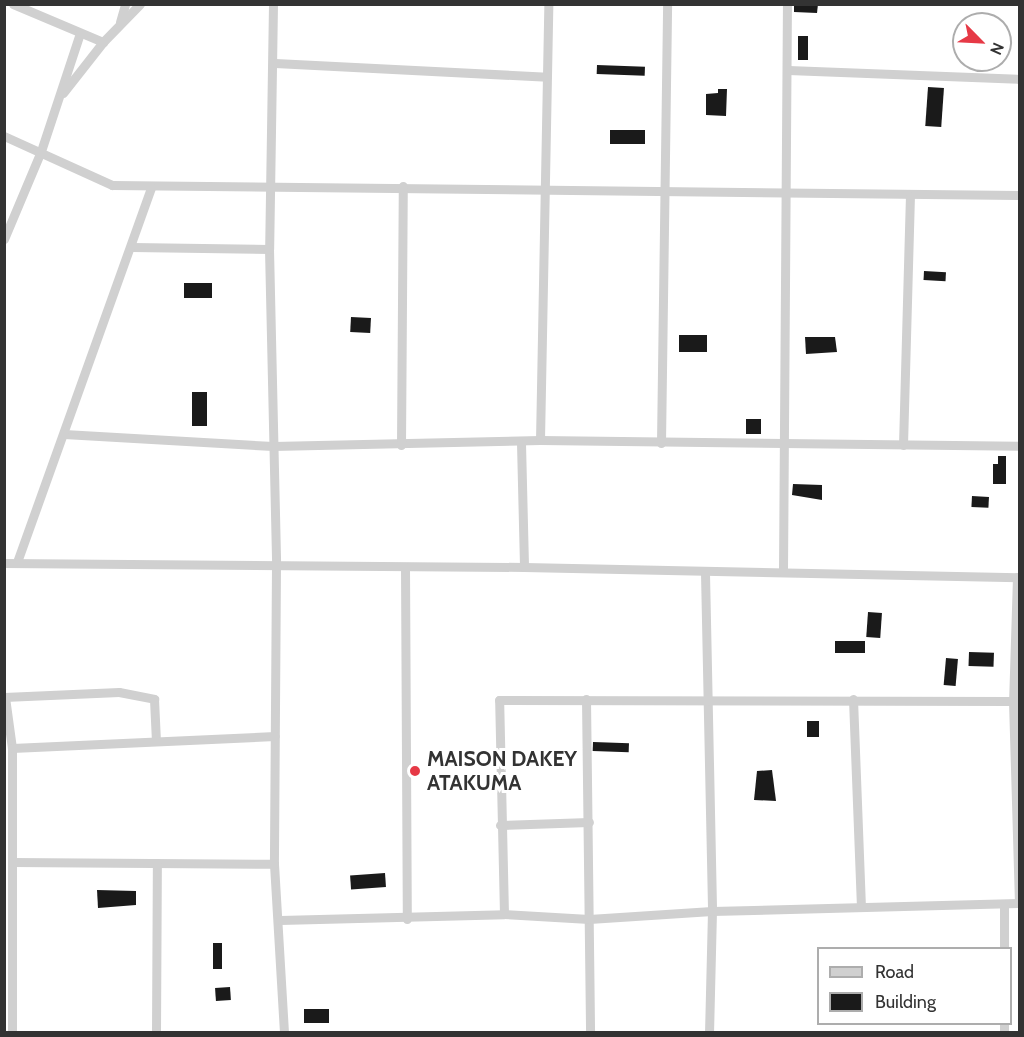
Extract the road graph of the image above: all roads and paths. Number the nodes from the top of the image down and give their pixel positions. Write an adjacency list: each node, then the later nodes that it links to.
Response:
1 (13, 4): 9 (street)
2 (125, 4): 8 (street)
3 (140, 4): 8 (street)
4 (273, 4): 11 (street)
5 (548, 4): 13 (street)
6 (667, 4): 23 (street)
7 (787, 4): 12 (street)
8 (119, 24): 10 (street)
9 (80, 33): 10 (street); 15 (street)
10 (103, 42): 15 (street)
11 (275, 63): 13 (street); 20 (street)
12 (788, 70): 14 (street); 21 (street)
13 (547, 77): 22 (street)
14 (1020, 80)
15 (58, 100): 17 (street)
16 (4, 136): 17 (street)
17 (41, 151): 19 (street); 26 (street)
18 (404, 186): 20 (street); 22 (street); 34 (street)
19 (151, 188): 20 (street); 27 (street)
20 (270, 189): 28 (street)
21 (785, 190): 23 (street); 25 (street); 31 (street)
22 (547, 191): 23 (street); 30 (street)
23 (666, 193): 33 (street)
24 (1020, 195): 25 (street)
25 (910, 196): 35 (street)
26 (4, 239)
27 (132, 247): 28 (street); 29 (street)
28 (269, 249): 36 (street)
29 (64, 434): 36 (street); 38 (street)
30 (540, 440): 32 (street); 33 (street)
31 (783, 442): 33 (street); 35 (street); 43 (street)
32 (521, 443): 34 (street); 42 (street)
33 (661, 443)
34 (400, 445): 36 (street)
35 (903, 445): 37 (street)
36 (273, 446): 40 (street)
37 (1020, 446)
38 (17, 562): 39 (street); 40 (street)
39 (4, 563)
40 (276, 565): 41 (street); 51 (street)
41 (405, 567): 42 (street); 64 (street)
42 (524, 567): 44 (street)
43 (783, 571): 44 (street); 45 (street)
44 (705, 573): 48 (street)
45 (1018, 577): 50 (street)
46 (5, 697): 52 (street); 53 (street)
47 (586, 699): 48 (street); 54 (street); 55 (street)
48 (705, 699): 49 (street); 62 (street)
49 (853, 699): 50 (street); 61 (street)
50 (1013, 701): 59 (street)
51 (275, 736): 52 (street); 58 (street)
52 (156, 741): 53 (street)
53 (12, 748): 56 (street)
54 (589, 822): 55 (street); 65 (street)
55 (500, 825): 63 (street)
56 (12, 862): 57 (street); 68 (street)
57 (158, 862): 58 (street); 69 (street)
58 (274, 864): 66 (street)
59 (1019, 903): 60 (street)
60 (1004, 904): 61 (street); 67 (street)
61 (861, 906): 62 (street)
62 (712, 911): 65 (street); 72 (street)
63 (504, 914): 64 (street); 65 (street)
64 (407, 919): 66 (street)
65 (590, 919): 71 (street)
66 (280, 920): 70 (street)
67 (1004, 947)
68 (12, 1032)
69 (156, 1032)
70 (284, 1032)
71 (590, 1032)
72 (709, 1032)

